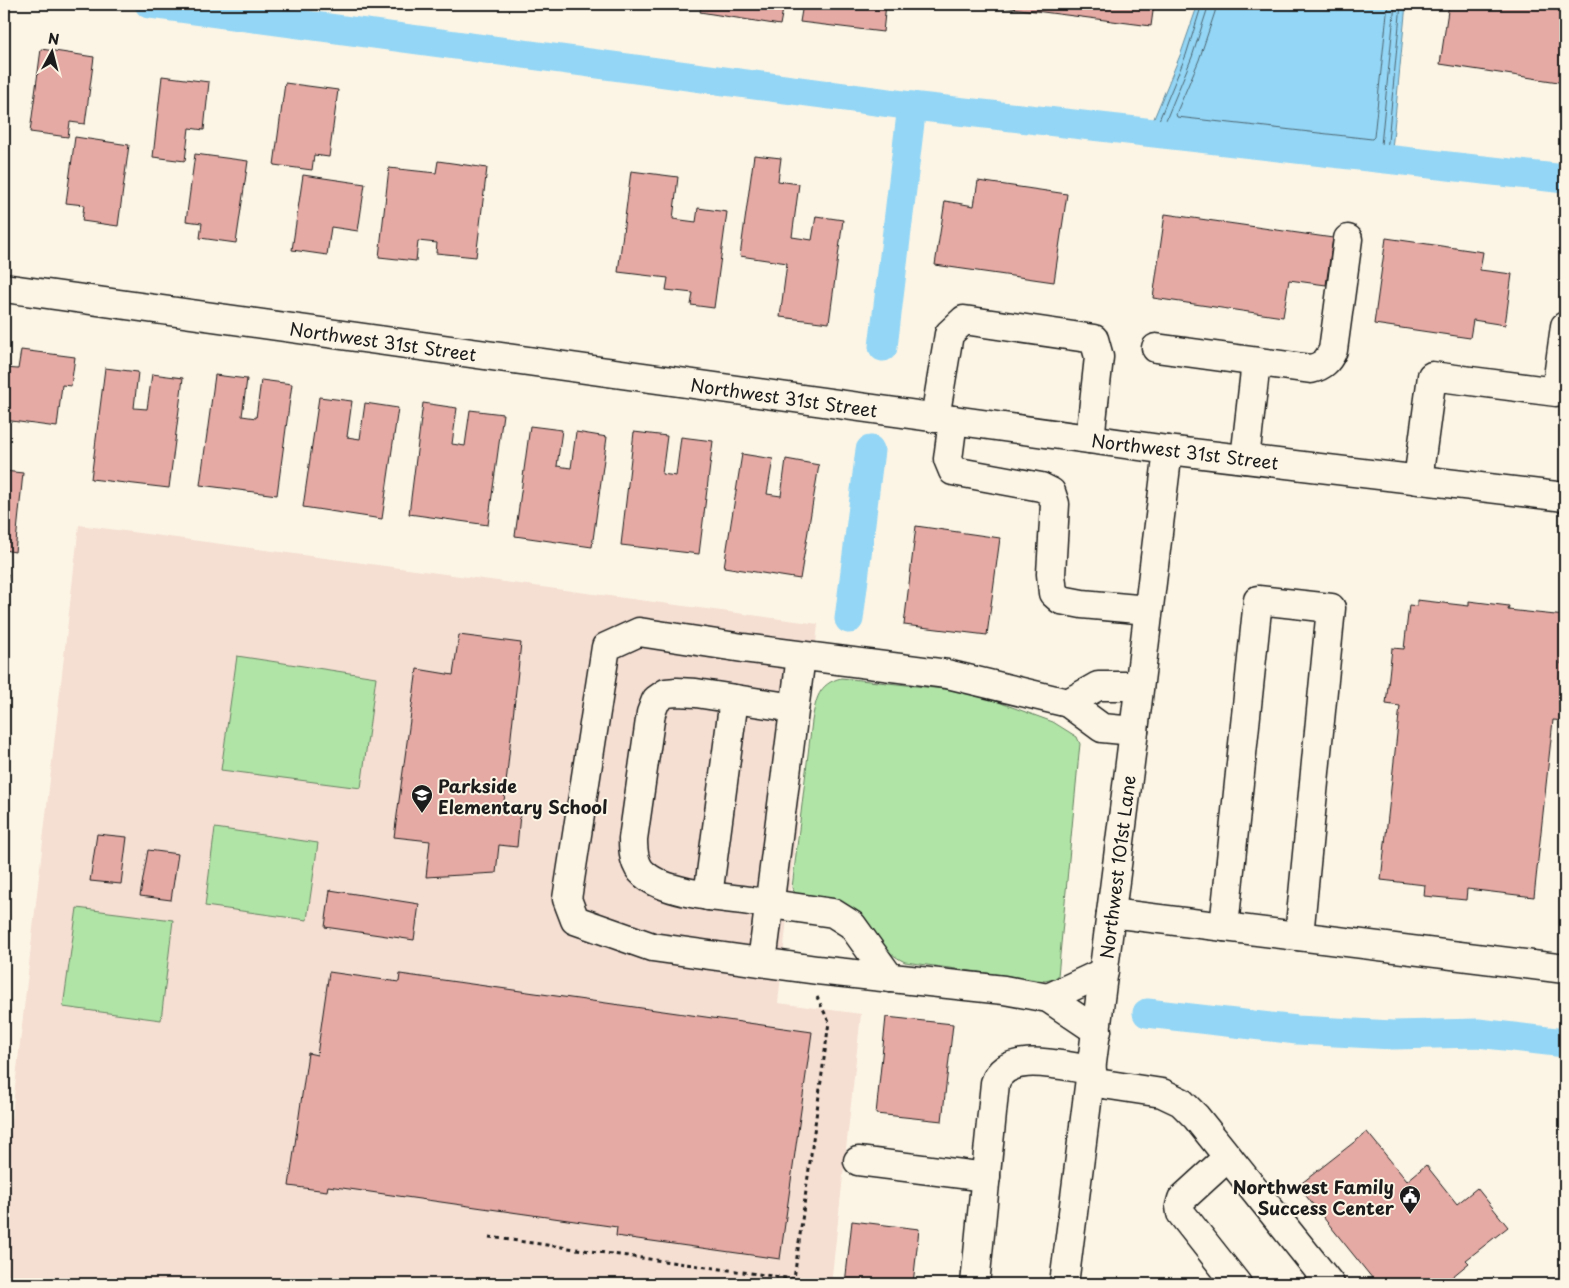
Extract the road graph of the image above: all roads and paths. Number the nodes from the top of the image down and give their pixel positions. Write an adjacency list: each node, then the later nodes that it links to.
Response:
1 (1348, 239): 5 (street)
2 (4, 288): 6 (street, Northwest 31st Street)
3 (1565, 326): 10 (street)
4 (1156, 348): 5 (street)
5 (1256, 362): 9 (street)
6 (944, 419): 7 (street, Northwest 31st Street); 7 (street); 12 (street)
7 (1090, 440): 8 (street, Northwest 31st Street)
8 (1168, 450): 9 (street, Northwest 31st Street); 12 (street, Northwest 101st Lane)
9 (1244, 459): 10 (street, Northwest 31st Street)
10 (1418, 480): 11 (street, Northwest 31st Street)
11 (1565, 497)
12 (1148, 610): 14 (street, Northwest 101st Lane)
13 (801, 656): 16 (street); 17 (street); 24 (street)
14 (1139, 686): 16 (street); 18 (street, Northwest 101st Lane)
15 (734, 699): 17 (street); 19 (street); 19 (street)
16 (1068, 703): 18 (street)
17 (794, 708): 20 (street)
18 (1134, 731): 21 (street, Northwest 101st Lane)
19 (708, 896): 20 (street)
20 (770, 904): 24 (street); 27 (street)
21 (1111, 913): 22 (street); 26 (street, Northwest 101st Lane)
22 (1224, 927): 23 (street); 23 (street)
23 (1299, 936): 25 (street)
24 (762, 962): 27 (street)
25 (1565, 968)
26 (1104, 972): 29 (street); 30 (street, Northwest 101st Lane)
27 (890, 978): 29 (street)
28 (814, 992): 35 (path)
29 (1048, 998): 30 (street)
30 (1097, 1031): 31 (street, Northwest 101st Lane)
31 (1091, 1076): 32 (street); 34 (street); 38 (street, Northwest 101st Lane)
32 (1228, 1158): 36 (street); 39 (street)
33 (858, 1161): 34 (street)
34 (986, 1177): 37 (street)
35 (489, 1237)
36 (1227, 1281)
37 (975, 1284)
38 (1064, 1284)
39 (1330, 1284)

